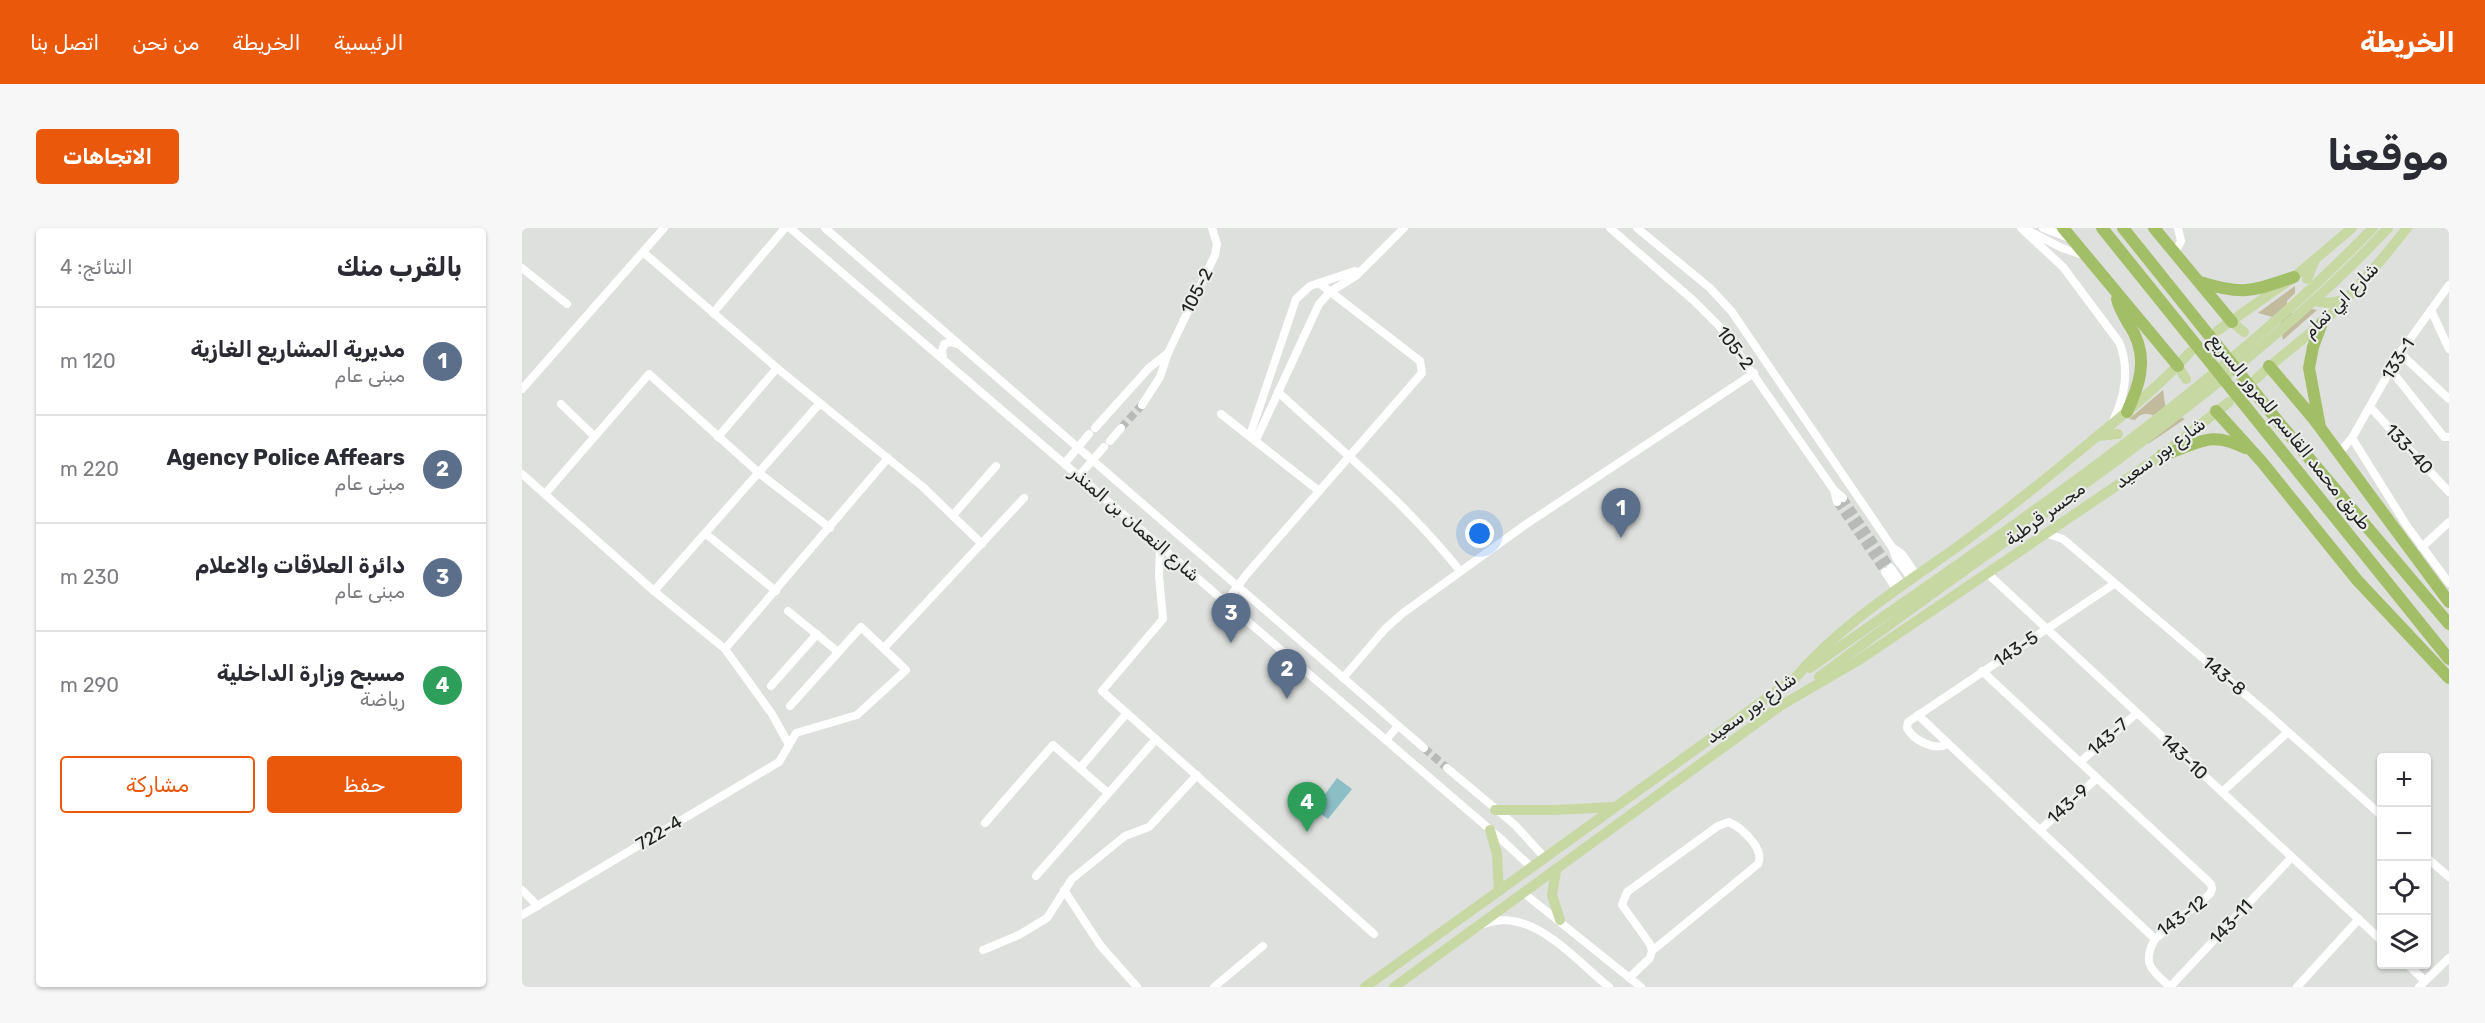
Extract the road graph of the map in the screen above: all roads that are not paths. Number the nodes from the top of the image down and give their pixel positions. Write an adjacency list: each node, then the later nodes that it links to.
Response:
1 (664, 228): 21 (street)
2 (785, 228): 39 (street)
3 (790, 228): 50 (street, شارع النعمان بن المنذر)
4 (825, 228): 44 (street, شارع النعمان بن المنذر)
5 (1212, 228): 48 (street, 105-2)
6 (1404, 228): 26 (street)
7 (1610, 228): 55 (street, 105-2)
8 (1637, 228): 113 (street)
9 (2022, 228): 23 (street); 74 (street)
10 (2043, 228): 20 (street)
11 (2063, 228): 20 (highway)
12 (2102, 228): 128 (highway, طريق محمد القاسم للمرور السريع)
13 (2123, 228): 122 (highway, طريق محمد القاسم للمرور السريع)
14 (2154, 228): 22 (highway)
15 (2178, 228): 22 (street)
16 (2352, 228): 24 (main road)
17 (2373, 228): 25 (main road, مجسر قرطبة)
18 (2388, 228): 25 (main road, مجسر قرطبة)
19 (2407, 228): 35 (main road, شارع ابي تمام)
20 (2072, 239): 23 (highway)
21 (643, 252): 39 (street); 60 (street)
22 (2175, 253): 30 (highway)
23 (2086, 256): 34 (highway)
24 (2315, 259): 28 (main road); 29 (main road)
25 (2351, 259): 90 (main road, مجسر قرطبة)
26 (1368, 264): 31 (street); 33 (street)
27 (522, 268): 37 (street)
28 (2294, 277): 30 (highway); 40 (main road)
29 (2307, 279)
30 (2199, 282): 40 (highway)
31 (1319, 283): 33 (street); 78 (street)
32 (2449, 285): 38 (street, 133-1)
33 (1330, 292): 61 (street); 85 (street)
34 (2115, 292): 51 (highway); 70 (highway)
35 (2345, 300): 36 (main road); 41 (main road, شارع ابي تمام)
36 (2319, 302)
37 (567, 304)
38 (2431, 310): 45 (street); 49 (street, 133-1)
39 (713, 312): 53 (street)
40 (2232, 322): 42 (main road); 43 (main road)
41 (2322, 323): 52 (main road, شارع ابي تمام); 73 (highway)
42 (2217, 331)
43 (2244, 332)
44 (958, 344): 50 (street); 80 (street, شارع النعمان بن المنذر)
45 (2449, 349)
46 (2260, 351): 52 (main road)
47 (2190, 352): 51 (main road)
48 (1168, 353): 56 (street, 105-2); 59 (street, 105-2)
49 (2400, 353): 54 (street, 133-1); 63 (street)
50 (943, 357): 88 (street, شارع النعمان بن المنذر)
51 (2178, 366): 57 (main road); 70 (main road)
52 (2269, 366): 58 (main road, شارع ابي تمام); 73 (highway)
53 (777, 368): 65 (street); 76 (street)
54 (2390, 369): 68 (street, 133-1); 77 (street)
55 (1754, 373): 99 (street, 105-2); 111 (street)
56 (1144, 374): 59 (street); 80 (street, 105-2)
57 (2186, 379)
58 (2256, 379)
59 (1156, 385): 67 (street, 105-2)
60 (522, 389)
61 (1278, 392): 78 (street); 85 (street)
62 (2202, 398): 69 (main road)
63 (2449, 399)
64 (2229, 402): 69 (main road, شارع بور سعيد)
65 (820, 403): 86 (street); 92 (street)
66 (561, 404): 75 (street)
67 (1142, 405)
68 (2370, 407): 79 (street, 133-1); 96 (street, 133-40)
69 (2216, 411): 82 (highway); 84 (main road, شارع بور سعيد)
70 (2127, 412): 74 (main road)
71 (1221, 414): 78 (street)
72 (1122, 428): 87 (street)
73 (2320, 428): 83 (highway)
74 (2115, 429): 113 (main road, شارع بور سعيد)
75 (594, 436): 76 (street); 97 (street)
76 (718, 437): 92 (street)
77 (2449, 437)
78 (1253, 438): 95 (street)
79 (2352, 438): 83 (street, 133-1); 109 (street)
80 (1078, 447): 87 (street, شارع النعمان بن المنذر); 88 (street, 105-2)
81 (2138, 450): 91 (main road)
82 (2251, 450): 84 (highway); 132 (highway)
83 (2339, 453): 120 (highway)
84 (2162, 455): 91 (main road, شارع بور سعيد)
85 (1349, 457): 95 (street); 111 (street)
86 (888, 458): 100 (street); 103 (street)
87 (1094, 459): 94 (street); 116 (street, شارع النعمان بن المنذر)
88 (1065, 463): 94 (street, شارع النعمان بن المنذر)
89 (996, 466): 100 (street)
90 (2098, 469): 131 (main road, مجسر قرطبة); 134 (main road, مجسر قرطبة)
91 (2136, 472): 101 (main road, شارع بور سعيد)
92 (759, 473): 103 (street); 105 (street)
93 (522, 474): 97 (street)
94 (1080, 476): 108 (street, شارع النعمان بن المنذر)
95 (1319, 491): 116 (street)
96 (2449, 492)
97 (545, 494): 117 (street)
98 (1024, 498): 107 (street)
99 (1840, 500)
100 (954, 514): 107 (street)
101 (2062, 522): 104 (main road, شارع بور سعيد); 106 (street)
102 (2449, 522): 109 (street)
103 (830, 528): 118 (street)
104 (2045, 533): 106 (street, 143-8); 112 (main road, شارع بور سعيد)
105 (706, 534): 117 (street); 118 (street)
106 (2063, 539): 115 (street, 143-8)
107 (982, 544): 125 (street)
108 (1160, 546): 119 (street, شارع النعمان بن المنذر); 136 (street)
109 (2422, 547): 114 (street)
110 (1888, 570): 113 (street)
111 (1460, 572): 130 (street)
112 (1987, 573): 123 (street, 143-10); 134 (main road, شارع بور سعيد)
113 (1907, 583): 131 (main road, شارع بور سعيد)
114 (2449, 583)
115 (2114, 584): 123 (street, 143-5); 140 (street, 143-8)
116 (1238, 587): 119 (street); 130 (street, شارع النعمان بن المنذر)
117 (654, 591): 126 (street)
118 (776, 591): 126 (street)
119 (1226, 602): 142 (street, شارع النعمان بن المنذر)
120 (2449, 602)
121 (788, 611): 124 (street)
122 (2449, 624)
123 (2046, 628): 129 (street, 143-5); 137 (street, 143-10)
124 (817, 634): 127 (street); 133 (street)
125 (884, 648): 127 (street); 143 (street)
126 (726, 649): 143 (street)
127 (837, 651): 135 (street)
128 (2449, 659)
129 (1982, 671): 138 (street, 143-5); 146 (street, 143-12)
130 (1343, 678): 139 (street, شارع النعمان بن المنذر)
131 (1795, 678): 153 (main road, شارع بور سعيد)
132 (2449, 678)
133 (771, 686)
134 (1799, 693): 163 (main road, شارع بور سعيد)
135 (790, 706)
136 (1127, 713): 141 (street); 147 (street)
137 (2137, 713): 146 (street, 143-7); 151 (street, 143-10)
138 (1918, 715): 144 (street, 143-12); 144 (street)
139 (1398, 726): 142 (street); 145 (street, شارع النعمان بن المنذر)
140 (2288, 732): 151 (street); 155 (street, 143-8)
141 (1156, 739): 149 (street); 152 (street)
142 (1386, 740): 157 (street, شارع النعمان بن المنذر)
143 (788, 743): 170 (street, 722-4)
144 (1948, 744): 158 (street, 143-12)
145 (1424, 748)
146 (2080, 762): 150 (street, 143-12)
147 (1080, 768): 152 (street); 156 (street)
148 (1447, 768): 154 (street)
149 (1197, 775): 167 (street); 175 (street)
150 (2097, 778): 158 (street, 143-9); 177 (street, 143-12)
151 (2222, 792): 159 (street, 143-10)
152 (1108, 793): 164 (street)
153 (1616, 807): 154 (main road); 160 (main road, شارع بور سعيد)
154 (1495, 810): 160 (street)
155 (2377, 812)
156 (985, 823)
157 (1490, 830): 162 (street, شارع النعمان بن المنذر); 168 (main road)
158 (2040, 830): 177 (street, 143-12)
159 (2292, 857): 172 (street, 143-10); 191 (street, 143-11)
160 (1545, 858): 162 (main road, شارع بور سعيد)
161 (2431, 861): 165 (street)
162 (1532, 868): 168 (main road, شارع بور سعيد)
163 (1556, 871): 169 (main road, شارع بور سعيد); 173 (main road)
164 (1036, 876)
165 (2449, 877)
166 (522, 890): 170 (street)
167 (1064, 890): 179 (street); 186 (street)
168 (1499, 891): 188 (main road, شارع بور سعيد)
169 (1525, 894): 173 (street); 174 (main road, شارع بور سعيد)
170 (538, 906): 171 (street, 722-4)
171 (522, 915)
172 (2359, 919): 176 (street, 143-10); 192 (street)
173 (1560, 920): 183 (street)
174 (1478, 927): 189 (main road, شارع بور سعيد); 190 (street)
175 (1374, 934)
176 (2377, 936)
177 (2155, 939): 191 (street)
178 (1263, 946): 187 (street)
179 (983, 950)
180 (1652, 951): 180 (street); 183 (street)
181 (2449, 958): 184 (street)
182 (2411, 969): 184 (street)
183 (1629, 978): 185 (street)
184 (2422, 984)
185 (1638, 986)
186 (1137, 987)
187 (1214, 987)
188 (1365, 987)
189 (1394, 987)
190 (1609, 987)
191 (2170, 987)
192 (2297, 987)

